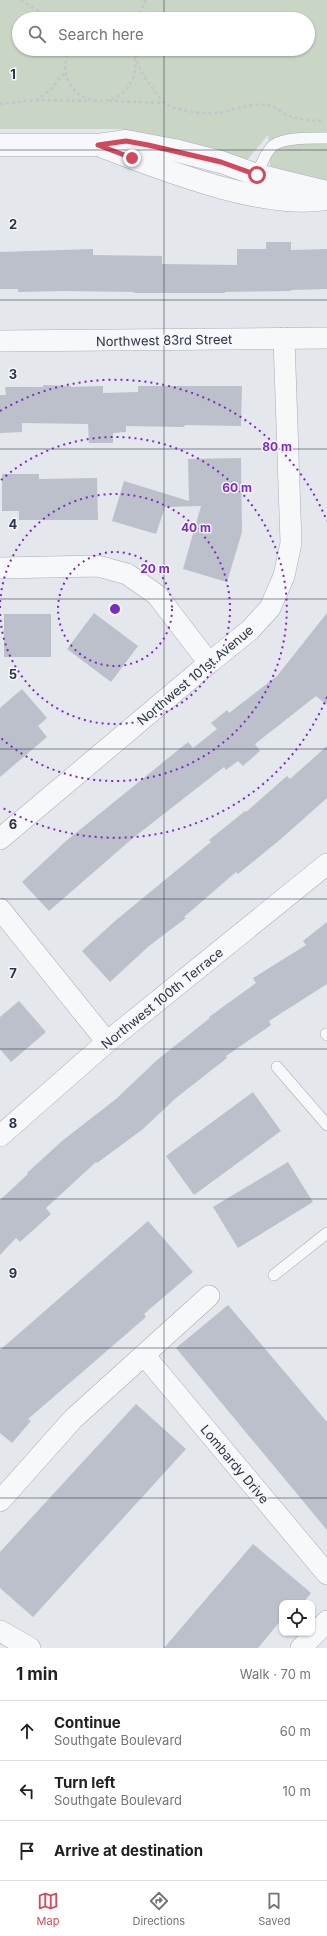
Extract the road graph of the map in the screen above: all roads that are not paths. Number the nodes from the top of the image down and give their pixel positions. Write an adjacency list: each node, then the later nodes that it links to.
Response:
1 (327, 138): 4 (lane)
2 (0, 145): 3 (street)
3 (98, 145): 4 (street); 6 (street)
4 (257, 175): 5 (street)
5 (327, 192)
6 (327, 198)
7 (284, 338): 8 (street, Northwest 83rd Street); 9 (street, Northwest 83rd Street); 11 (street, Northwest 101st Avenue)
8 (327, 338)
9 (0, 341)
10 (0, 568): 11 (street)
11 (209, 663): 12 (street, Northwest 101st Avenue)
12 (0, 839)
13 (327, 864): 15 (street, Northwest 100th Terrace)
14 (0, 909): 15 (street)
15 (107, 1042): 18 (street, Northwest 100th Terrace)
16 (277, 1067): 17 (lane)
17 (327, 1125)
18 (0, 1136)
19 (327, 1233): 20 (lane)
20 (274, 1275)
21 (209, 1296): 22 (street)
22 (144, 1355): 23 (street); 24 (street, Lombardy Drive)
23 (0, 1501)
24 (327, 1574)
25 (327, 1620): 26 (street)
26 (301, 1648)

